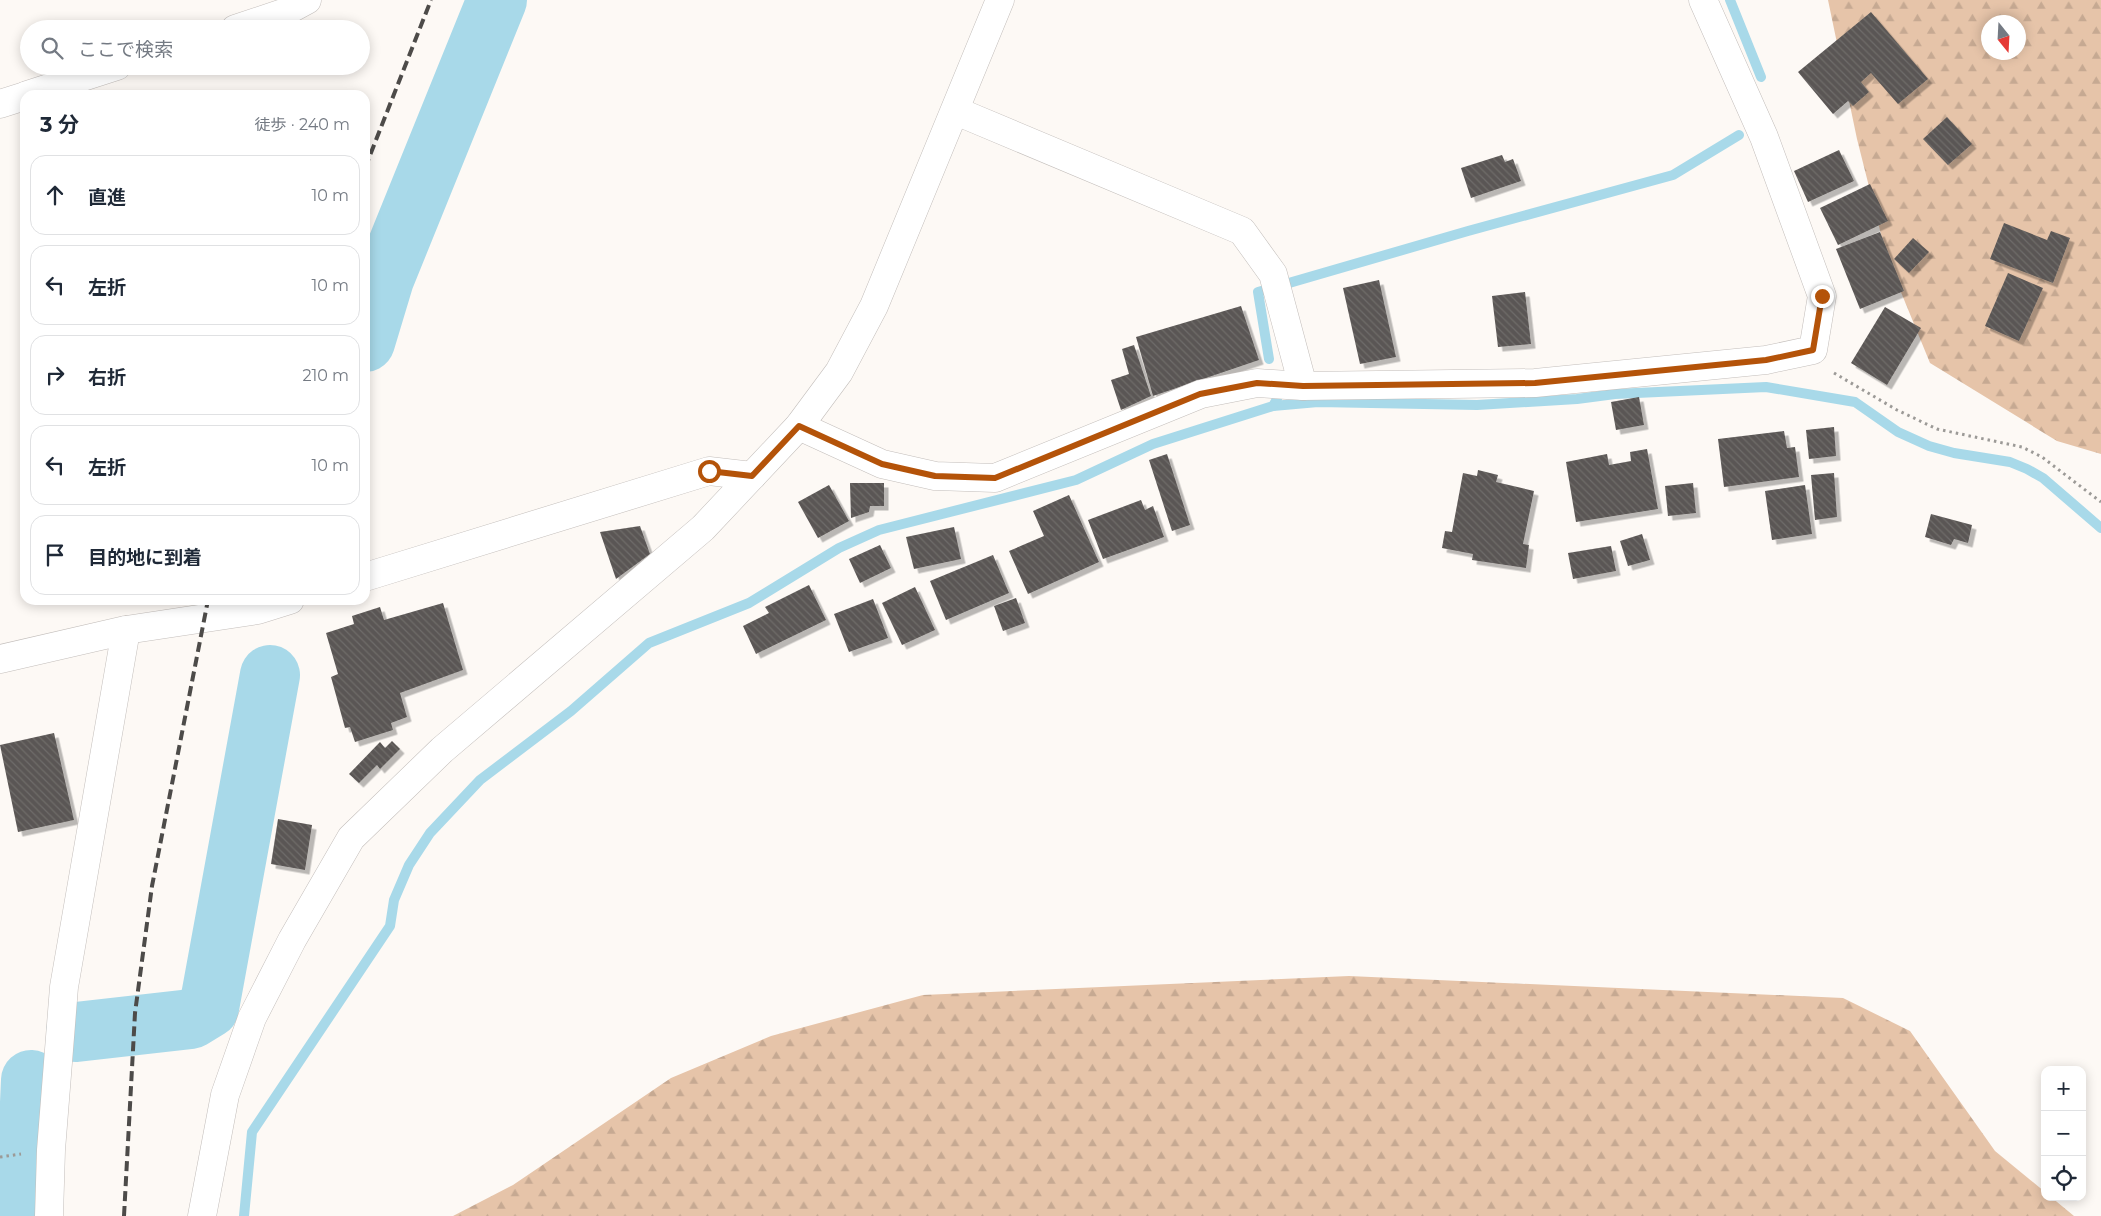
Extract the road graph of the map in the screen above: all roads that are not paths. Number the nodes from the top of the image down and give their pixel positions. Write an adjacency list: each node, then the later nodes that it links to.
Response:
1 (307, 0): 4 (street)
2 (1000, 0): 9 (street)
3 (1703, 0): 10 (street)
4 (262, 20)
5 (89, 75): 6 (street)
6 (42, 90)
7 (20, 97): 8 (street)
8 (0, 104)
9 (956, 111): 10 (street); 11 (street)
10 (1303, 386): 11 (street)
11 (799, 426): 12 (street)
12 (752, 476): 13 (street); 18 (street)
13 (370, 575)
14 (274, 605): 15 (street)
15 (126, 630): 16 (street); 17 (street)
16 (0, 659)
17 (49, 1216)
18 (202, 1216)

